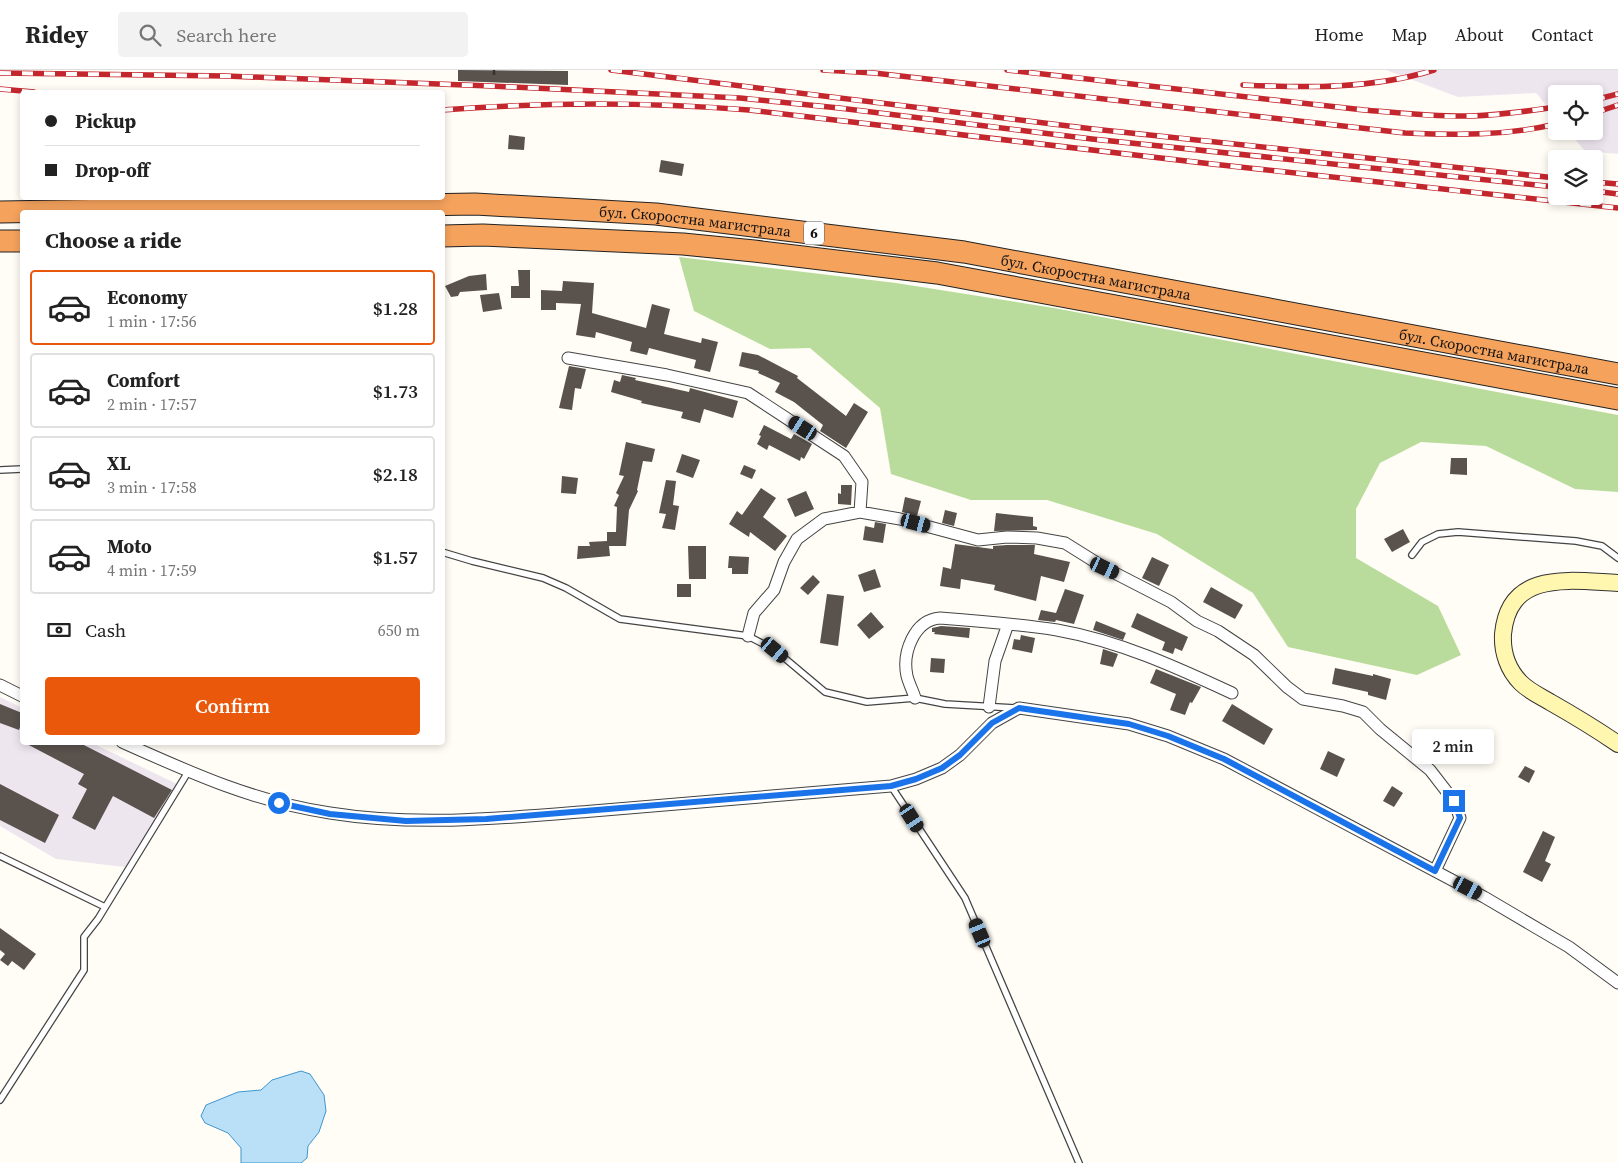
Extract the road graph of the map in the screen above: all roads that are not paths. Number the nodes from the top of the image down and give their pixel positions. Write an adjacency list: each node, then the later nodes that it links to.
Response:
1 (119, 210): 8 (highway, бул. Скоростна магистрала / 6)
2 (0, 212): 3 (highway, бул. Скоростна магистрала / 6)
3 (20, 212)
4 (445, 236): 9 (highway, бул. Скоростна магистрала / 6)
5 (20, 240): 6 (highway)
6 (0, 241)
7 (568, 358): 12 (street)
8 (1618, 374)
9 (1618, 399)
10 (20, 469): 11 (lane)
11 (0, 470)
12 (860, 512): 18 (street); 30 (street)
13 (445, 553): 18 (lane)
14 (1412, 555): 15 (lane)
15 (1618, 558)
16 (1618, 583): 25 (street)
17 (1008, 624): 20 (street); 22 (street); 23 (street)
18 (748, 636): 22 (lane)
19 (0, 685): 21 (street)
20 (1232, 693)
21 (20, 695)
22 (915, 698): 23 (lane)
23 (989, 706): 24 (lane)
24 (1019, 708): 28 (street); 30 (street)
25 (1618, 744)
26 (129, 745): 27 (street)
27 (188, 772): 28 (street); 31 (lane)
28 (891, 786): 34 (lane)
29 (0, 856): 31 (lane)
30 (1435, 871): 32 (street)
31 (105, 907): 33 (lane)
32 (1618, 983)
33 (0, 1100)
34 (1079, 1163)

